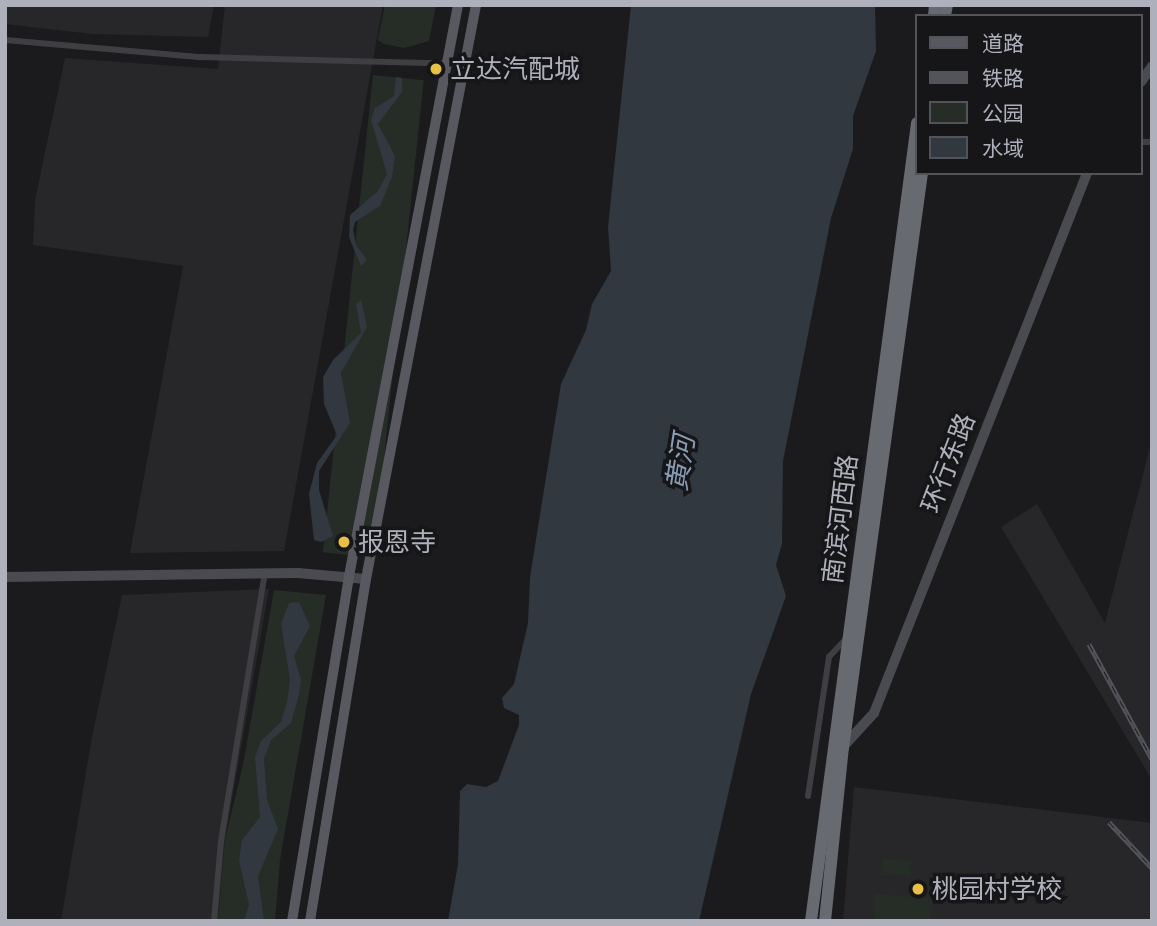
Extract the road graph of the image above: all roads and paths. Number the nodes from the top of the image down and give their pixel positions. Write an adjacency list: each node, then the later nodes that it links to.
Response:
1 (458, 5): 4 (main road)
2 (476, 5): 5 (main road)
3 (5, 40): 4 (street)
4 (447, 64): 5 (street); 10 (main road)
5 (465, 64): 12 (main road)
6 (916, 130): 13 (highway, 南滨河西路)
7 (922, 175): 14 (highway, 南滨河西路)
8 (1086, 175): 14 (street, 环行东路)
9 (265, 573): 10 (street); 11 (street); 17 (street)
10 (349, 576): 12 (street); 18 (main road)
11 (5, 577)
12 (366, 579): 19 (main road)
13 (848, 636): 15 (highway, 南滨河西路); 16 (street)
14 (843, 748): 15 (street, 环行东路); 21 (highway, 南滨河西路)
15 (831, 754): 20 (highway, 南滨河西路)
16 (808, 796)
17 (214, 921)
18 (292, 921)
19 (310, 921)
20 (811, 921)
21 (825, 921)

